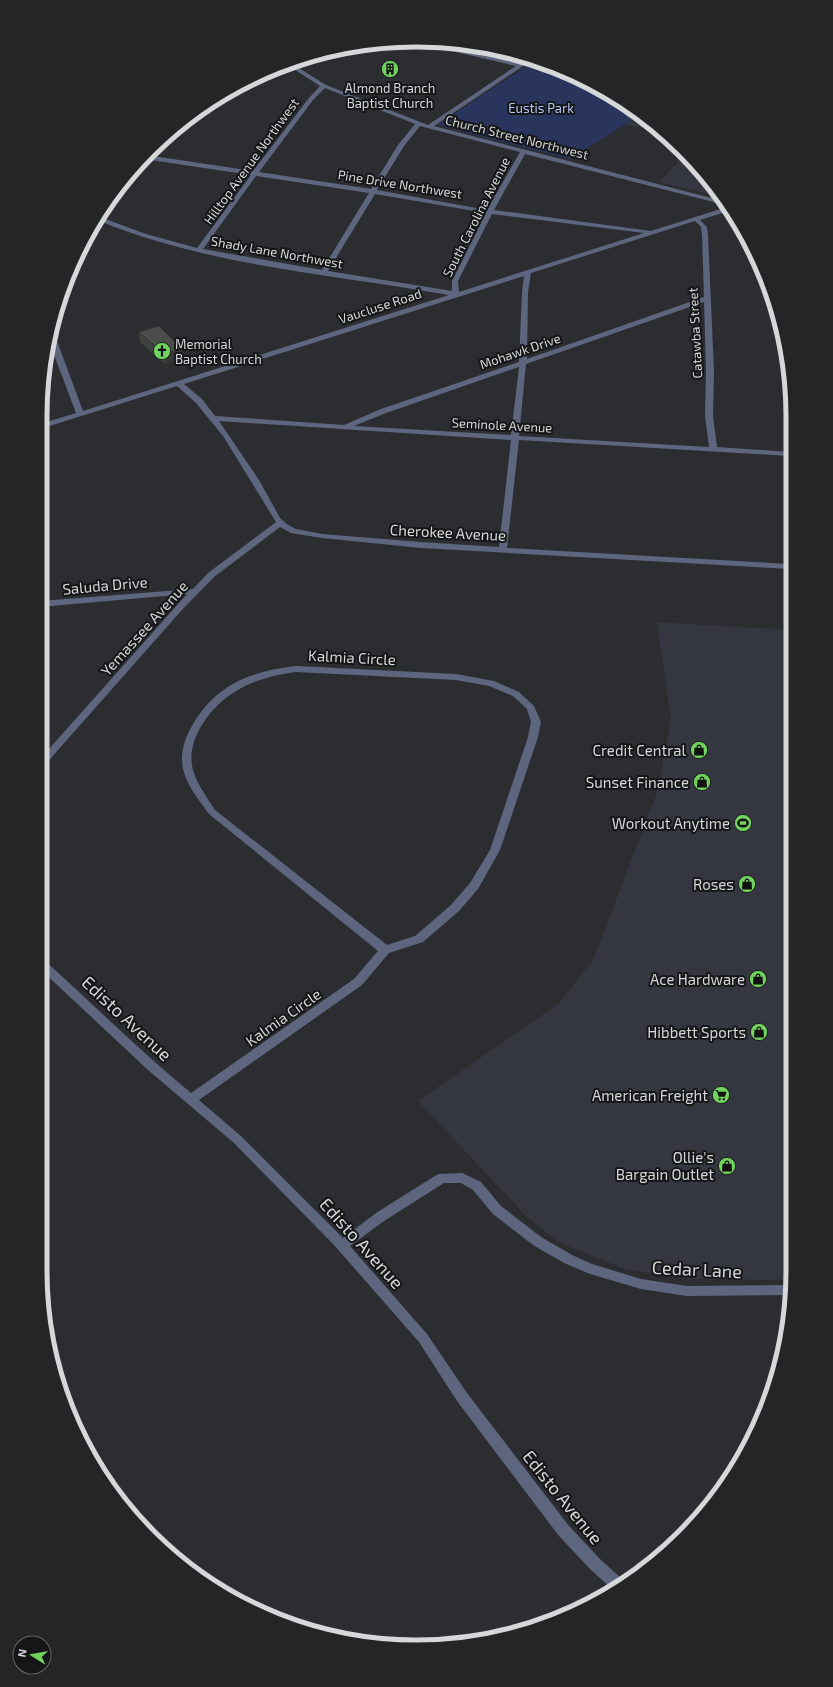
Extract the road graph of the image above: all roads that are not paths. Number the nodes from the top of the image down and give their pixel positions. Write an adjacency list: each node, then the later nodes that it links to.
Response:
1 (452, 49): 2 (street)
2 (521, 65): 6 (street)
3 (295, 68): 4 (street, Church Street Northwest)
4 (324, 86): 5 (street, Church Street Northwest); 9 (street, Hilltop Avenue Northwest)
5 (418, 124): 6 (street, Church Street Northwest); 10 (street)
6 (429, 127): 7 (street, Church Street Northwest)
7 (523, 152): 11 (street, Church Street Northwest); 13 (street, South Carolina Avenue)
8 (152, 158): 9 (street, Pine Drive Northwest)
9 (254, 174): 10 (street, Pine Drive Northwest); 17 (street, Hilltop Avenue Northwest)
10 (372, 192): 13 (street, Pine Drive Northwest); 19 (street)
11 (717, 201)
12 (723, 210): 14 (street, Vaucluse Road)
13 (490, 212): 16 (street, Pine Drive Northwest); 20 (street, South Carolina Avenue)
14 (696, 218): 16 (street, Vaucluse Road); 21 (street, Catawba Street)
15 (104, 220): 17 (street, Shady Lane Northwest)
16 (652, 232): 18 (street, Vaucluse Road)
17 (198, 251): 19 (street, Shady Lane Northwest)
18 (528, 272): 20 (street, Vaucluse Road); 23 (street)
19 (324, 273): 20 (street, Shady Lane Northwest)
20 (456, 294): 24 (street, Vaucluse Road)
21 (706, 300): 23 (street, Mohawk Drive); 30 (street, Catawba Street)
22 (54, 344): 25 (street)
23 (523, 362): 28 (street, Mohawk Drive); 29 (street)
24 (178, 383): 25 (street, Vaucluse Road); 26 (street)
25 (81, 414): 27 (street, Vaucluse Road)
26 (213, 418): 28 (street, Seminole Avenue); 32 (street)
27 (47, 425)
28 (344, 428): 29 (street, Seminole Avenue)
29 (516, 438): 30 (street, Seminole Avenue); 33 (street)
30 (713, 449): 31 (street, Seminole Avenue)
31 (786, 454)
32 (280, 523): 33 (street, Cherokee Avenue); 35 (street, Yemassee Avenue)
33 (503, 549): 34 (street, Cherokee Avenue)
34 (786, 567)
35 (196, 591): 36 (street, Saluda Drive); 37 (street, Yemassee Avenue)
36 (47, 603)
37 (47, 757)
38 (385, 950): 38 (street, Kalmia Circle); 40 (street, Kalmia Circle)
39 (47, 969): 40 (street, Edisto Avenue)
40 (190, 1100): 41 (street, Edisto Avenue)
41 (342, 1245): 42 (street, Cedar Lane); 43 (street, Edisto Avenue)
42 (785, 1290)
43 (615, 1582)

